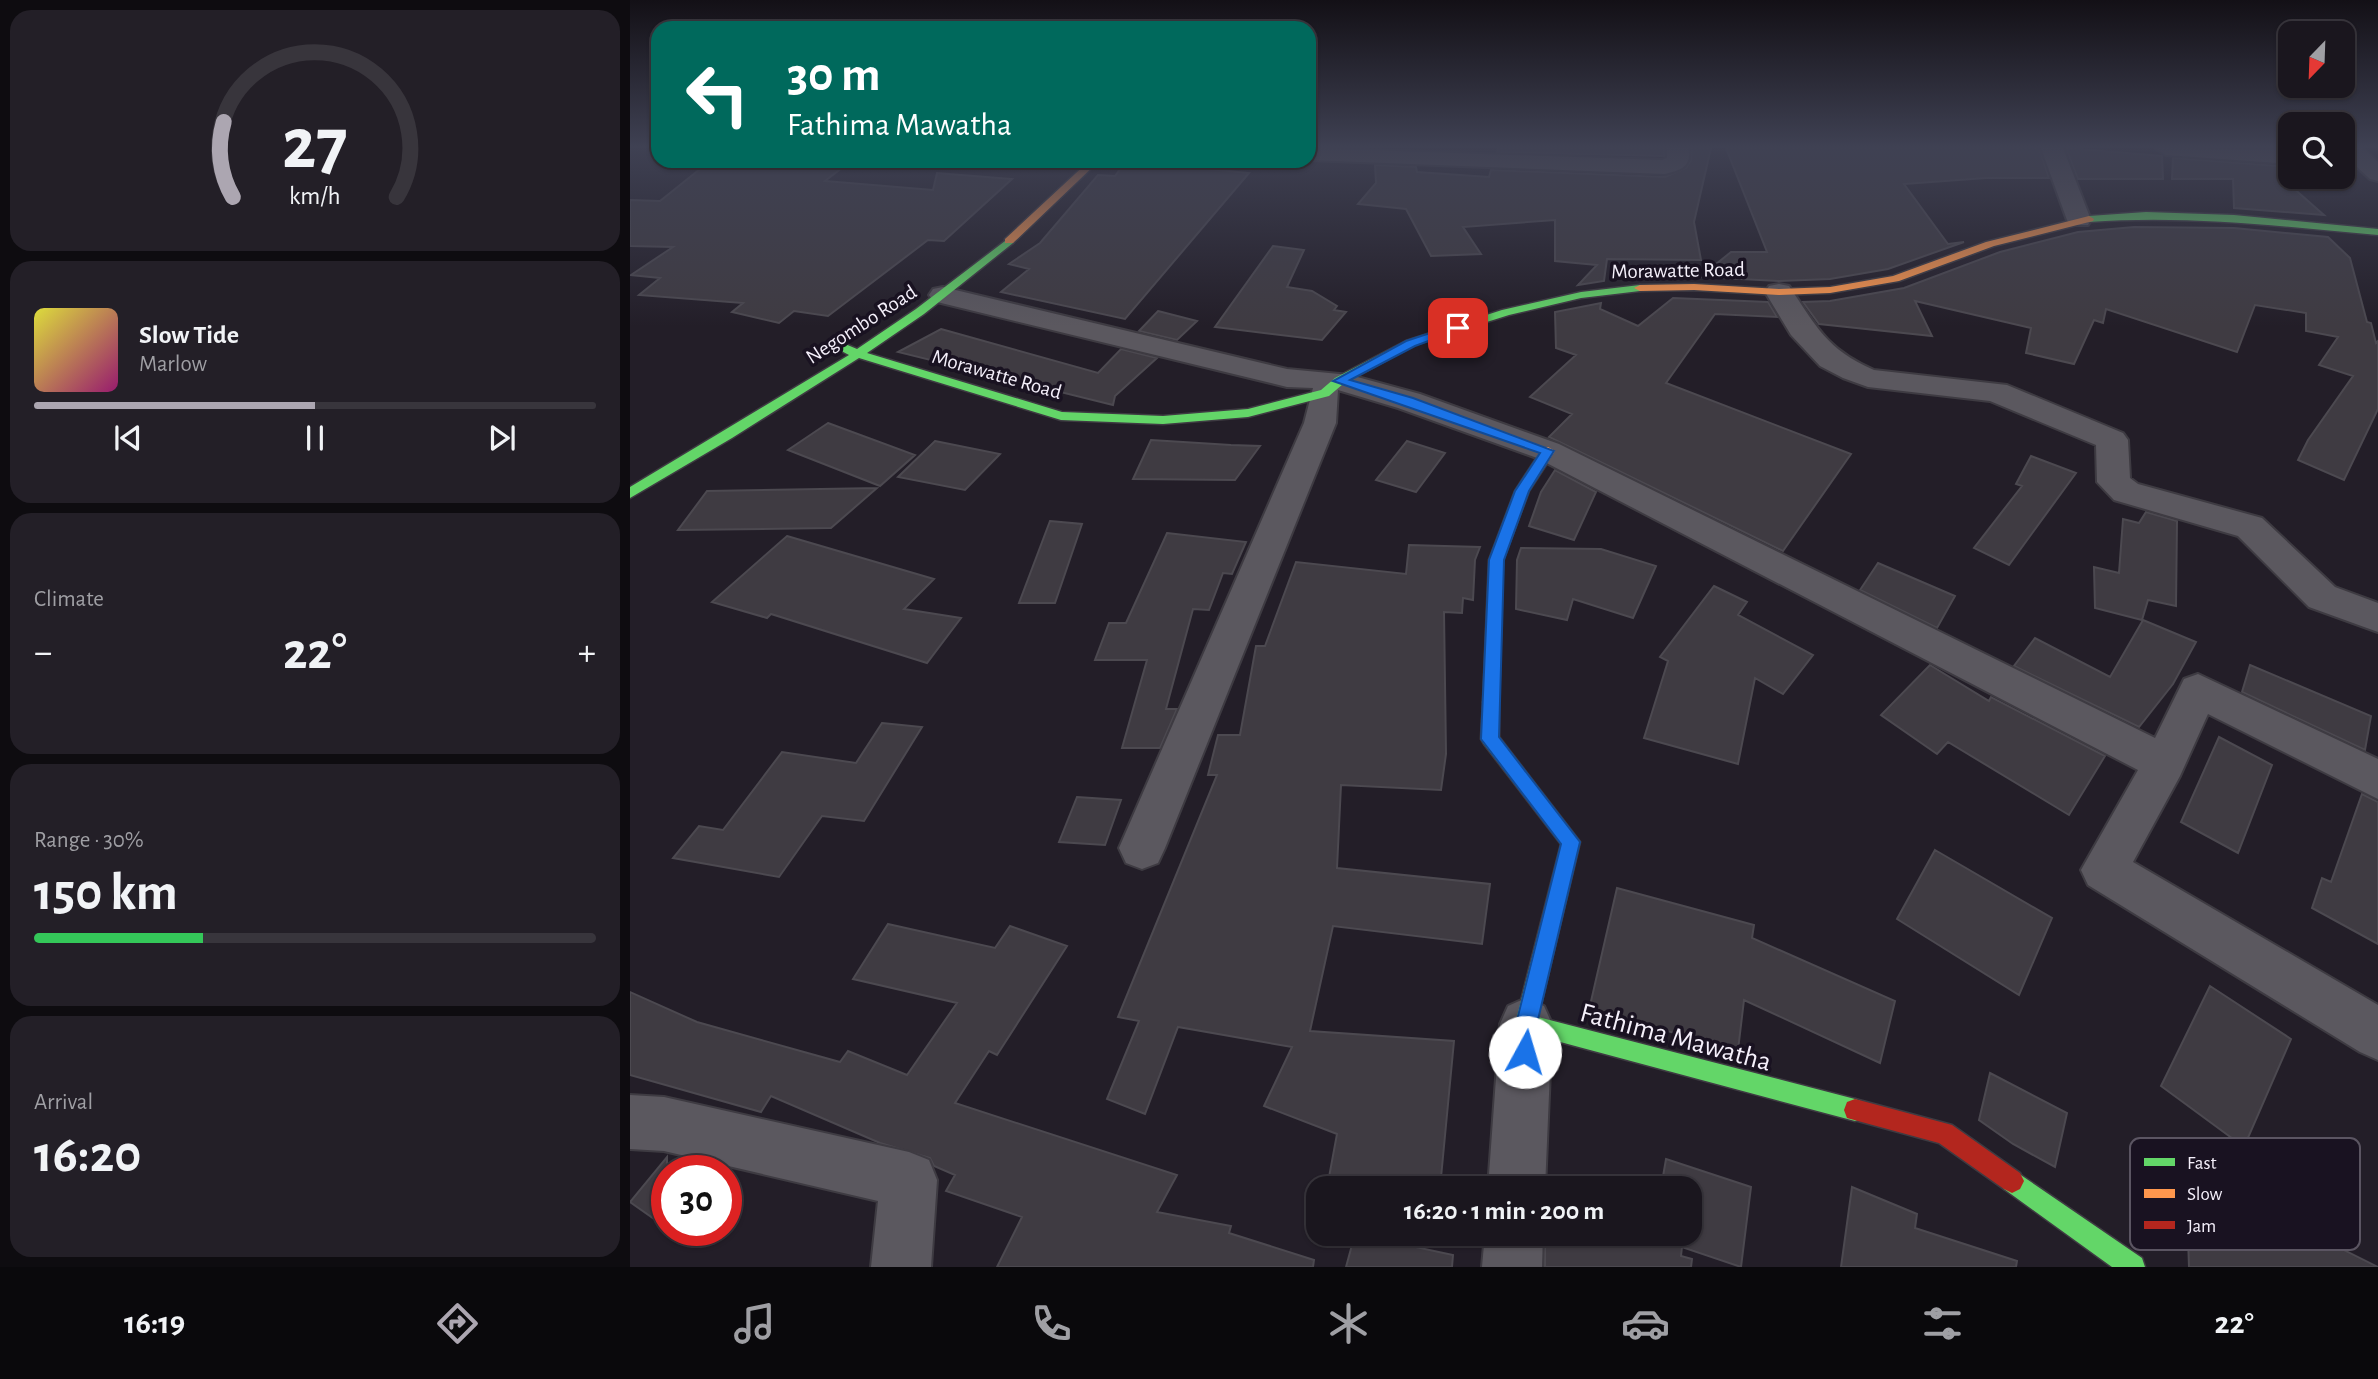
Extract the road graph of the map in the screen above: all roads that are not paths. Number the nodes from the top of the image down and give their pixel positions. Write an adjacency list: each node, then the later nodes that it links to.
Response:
1 (1046, 207): 6 (main road, Negombo Road)
2 (2074, 207): 3 (street)
3 (2079, 220): 4 (main road, Morawatte Road); 5 (main road, Morawatte Road)
4 (2378, 232)
5 (1779, 292): 10 (main road, Morawatte Road); 13 (street)
6 (943, 295): 9 (main road, Negombo Road); 10 (street)
7 (854, 330): 8 (main road, Negombo Road)
8 (828, 347): 9 (main road, Morawatte Road)
9 (857, 354): 10 (main road, Morawatte Road); 12 (main road, Negombo Road)
10 (1332, 387): 11 (street); 16 (street)
11 (1548, 451): 14 (street); 17 (main road)
12 (630, 493)
13 (2378, 618)
14 (2165, 763): 15 (street); 18 (street)
15 (2378, 780)
16 (1142, 848)
17 (1526, 1024): 20 (street); 24 (main road, Fathima Mawatha)
18 (2378, 1034)
19 (630, 1122): 22 (street)
20 (1518, 1176)
21 (1513, 1246): 23 (street)
22 (901, 1267)
23 (1512, 1267)
24 (2133, 1267)

